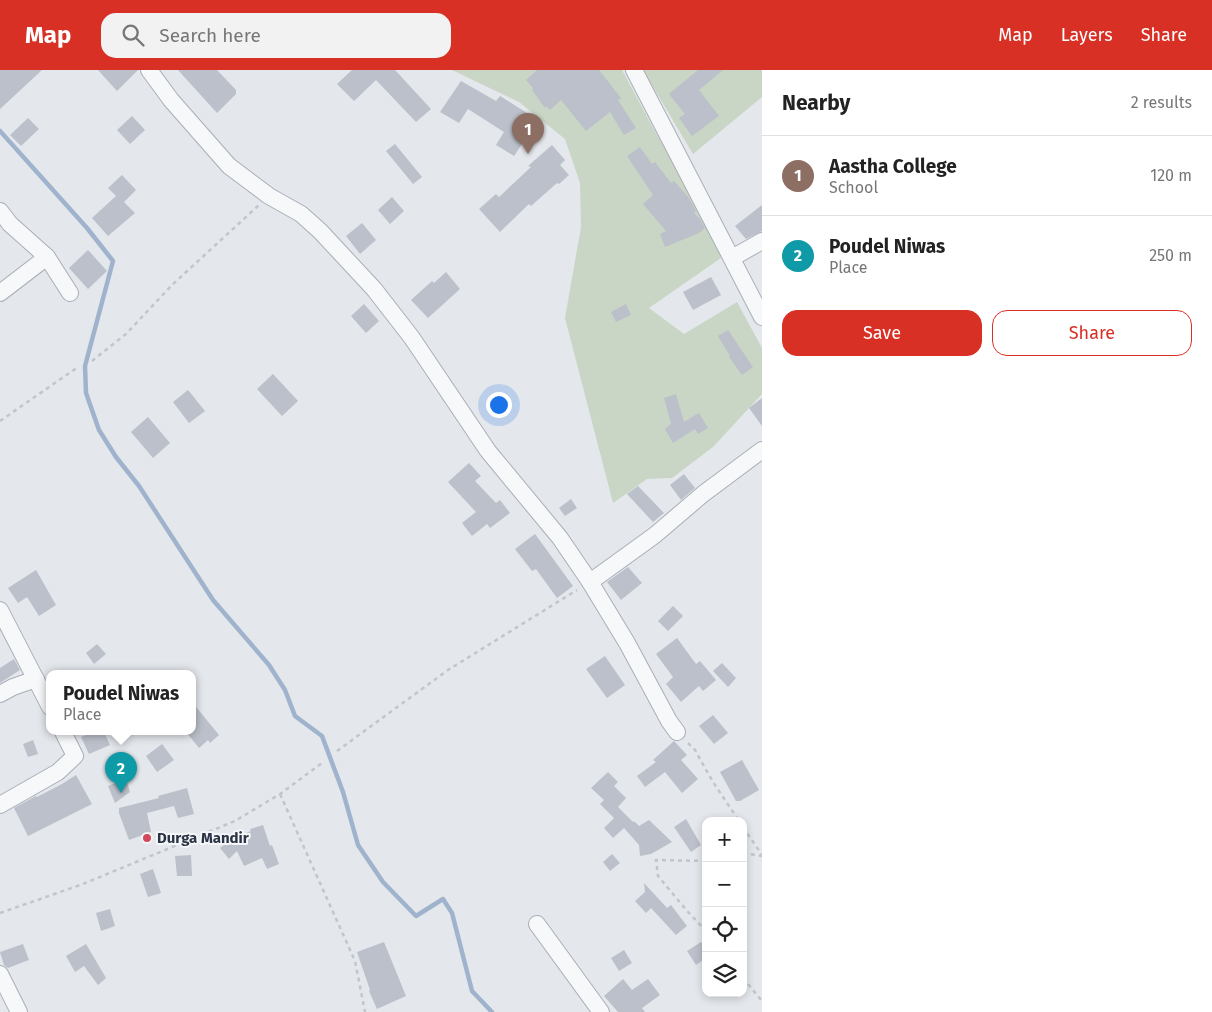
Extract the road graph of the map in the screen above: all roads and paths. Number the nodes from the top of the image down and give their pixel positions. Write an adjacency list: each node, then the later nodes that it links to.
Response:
1 (149, 70): 3 (street)
2 (634, 70): 8 (street)
3 (269, 196): 12 (path); 16 (street)
4 (0, 211): 5 (street)
5 (5, 228): 7 (street)
6 (762, 241): 8 (street)
7 (46, 257): 9 (street); 10 (street)
8 (732, 258): 11 (street)
9 (0, 292)
10 (70, 293)
11 (762, 317)
12 (92, 361)
13 (78, 367): 14 (path)
14 (0, 421)
15 (762, 450): 16 (street)
16 (590, 582): 21 (street); 23 (path)
17 (0, 610): 18 (street)
18 (36, 679): 19 (street); 20 (street)
19 (0, 694)
20 (46, 698)
21 (677, 732): 27 (path)
22 (64, 735): 26 (street)
23 (337, 751)
24 (322, 763): 25 (path)
25 (280, 794): 32 (path); 39 (path)
26 (0, 805)
27 (736, 817)
28 (747, 833): 30 (path)
29 (747, 853): 30 (path)
30 (762, 855)
31 (702, 861): 34 (path)
32 (0, 913)
33 (537, 924): 40 (street)
34 (702, 927)
35 (0, 974): 38 (street)
36 (747, 983): 37 (path)
37 (762, 1001)
38 (19, 1012)
39 (365, 1012)
40 (601, 1012)

